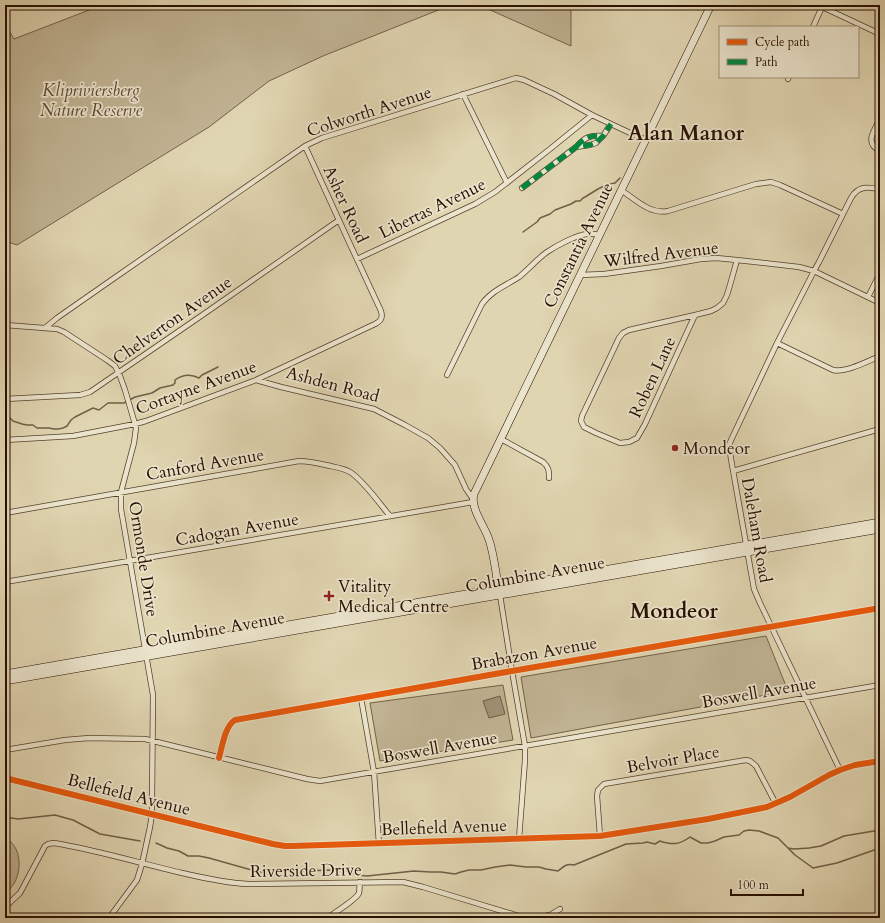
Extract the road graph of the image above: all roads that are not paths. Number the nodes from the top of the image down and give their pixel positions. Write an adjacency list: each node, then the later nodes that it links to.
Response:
1 (711, 5): 10 (main road, Constantia Avenue)
2 (820, 6): 3 (street); 4 (street)
3 (813, 26)
4 (880, 34)
5 (463, 94): 6 (street, Colworth Avenue); 11 (street, Colworth Avenue); 14 (street)
6 (592, 115): 8 (street, Colworth Avenue); 14 (street, Libertas Avenue)
7 (880, 119): 13 (street)
8 (611, 124): 9 (street); 10 (street, Colworth Avenue)
9 (603, 136): 12 (street); 12 (street)
10 (645, 140): 16 (main road, Constantia Avenue)
11 (305, 146): 19 (street, Asher Road); 31 (street, Colworth Avenue)
12 (576, 147): 15 (street)
13 (880, 151)
14 (507, 183): 21 (street, Libertas Avenue)
15 (522, 188)
16 (621, 190): 18 (street); 20 (main road, Constantia Avenue)
17 (880, 190): 18 (street, Daleham Road)
18 (843, 214): 23 (street, Daleham Road)
19 (338, 220): 21 (street, Asher Road); 34 (street, Chelverton Avenue)
20 (599, 235): 25 (main road, Constantia Avenue); 35 (street)
21 (357, 259): 29 (street, Asher Road)
22 (736, 260): 23 (street, Wilfred Avenue); 25 (street, Wilfred Avenue); 28 (street)
23 (814, 271): 26 (street, Wilfred Avenue); 32 (street, Daleham Road)
24 (880, 273): 26 (street)
25 (580, 275): 40 (main road, Constantia Avenue)
26 (868, 297): 27 (street, Wilfred Avenue)
27 (880, 303)
28 (695, 315): 28 (street, Roben Lane)
29 (382, 317): 36 (street, Cortayne Avenue)
30 (5, 325): 31 (street, Ormonde Drive)
31 (45, 328): 34 (street, Ormonde Drive)
32 (777, 343): 33 (street); 42 (street, Daleham Road)
33 (880, 356)
34 (118, 373): 37 (street, Chelverton Avenue); 38 (street, Ormonde Drive)
35 (447, 375)
36 (256, 380): 38 (street, Cortayne Avenue); 45 (street, Ashden Road)
37 (5, 399)
38 (135, 424): 41 (street, Cortayne Avenue); 44 (street, Ormonde Drive)
39 (880, 429): 42 (street)
40 (501, 439): 43 (street); 45 (main road, Constantia Avenue)
41 (5, 440)
42 (733, 470): 51 (street, Daleham Road)
43 (549, 478)
44 (121, 492): 46 (street, Canford Avenue); 47 (street, Canford Avenue); 52 (street, Ormonde Drive)
45 (473, 501): 47 (street, Cadogan Avenue); 54 (main road, Ashden Road)
46 (5, 512)
47 (390, 516): 52 (street, Cadogan Avenue)
48 (880, 522): 50 (main road, Columbine Avenue)
49 (880, 529): 50 (main road, Columbine Avenue)
50 (844, 532): 51 (main road, Columbine Avenue)
51 (747, 549): 54 (main road, Columbine Avenue); 56 (street, Daleham Road)
52 (131, 561): 53 (street, Cadogan Avenue); 57 (street, Ormonde Drive)
53 (5, 582)
54 (499, 592): 57 (main road, Columbine Avenue); 59 (street, Ashden Road)
55 (880, 608): 56 (street, Brabazon Avenue)
56 (772, 626): 59 (street, Brabazon Avenue); 63 (street, Daleham Road)
57 (146, 653): 58 (main road, Columbine Avenue); 65 (street, Ormonde Drive)
58 (52, 669): 60 (main road, Columbine Avenue); 61 (main road, Columbine Avenue)
59 (512, 671): 64 (street, Brabazon Avenue); 66 (street, Ashden Road)
60 (5, 674)
61 (5, 681)
62 (880, 685): 63 (street, Boswell Avenue)
63 (806, 697): 66 (street, Boswell Avenue); 70 (street, Daleham Road)
64 (361, 698): 68 (street, Brabazon Avenue); 71 (street)
65 (154, 741): 67 (street, Boswell Avenue); 68 (street, Boswell Avenue); 74 (street, Ormonde Drive)
66 (525, 746): 71 (street, Boswell Avenue); 76 (street, Ashden Road)
67 (5, 750)
68 (219, 758): 71 (street, Boswell Avenue)
69 (880, 761): 70 (street, Bellefield Avenue)
70 (840, 770): 73 (street, Bellefield Avenue)
71 (374, 772): 77 (street)
72 (5, 778): 74 (street, Bellefield Avenue)
73 (776, 804): 75 (street, Bellefield Avenue); 75 (street, Belvoir Place)
74 (152, 814): 77 (street, Bellefield Avenue); 78 (street, Ormonde Drive)
75 (600, 836): 76 (street, Bellefield Avenue)
76 (519, 839): 77 (street, Bellefield Avenue)
77 (379, 844)
78 (142, 864): 79 (street, Riverside Drive); 80 (street, Riverside Drive); 82 (street, Ormonde Drive)
79 (360, 882): 81 (street, Riverside Drive); 83 (street)
80 (5, 907)
81 (560, 909)
82 (108, 918)
83 (327, 918)

